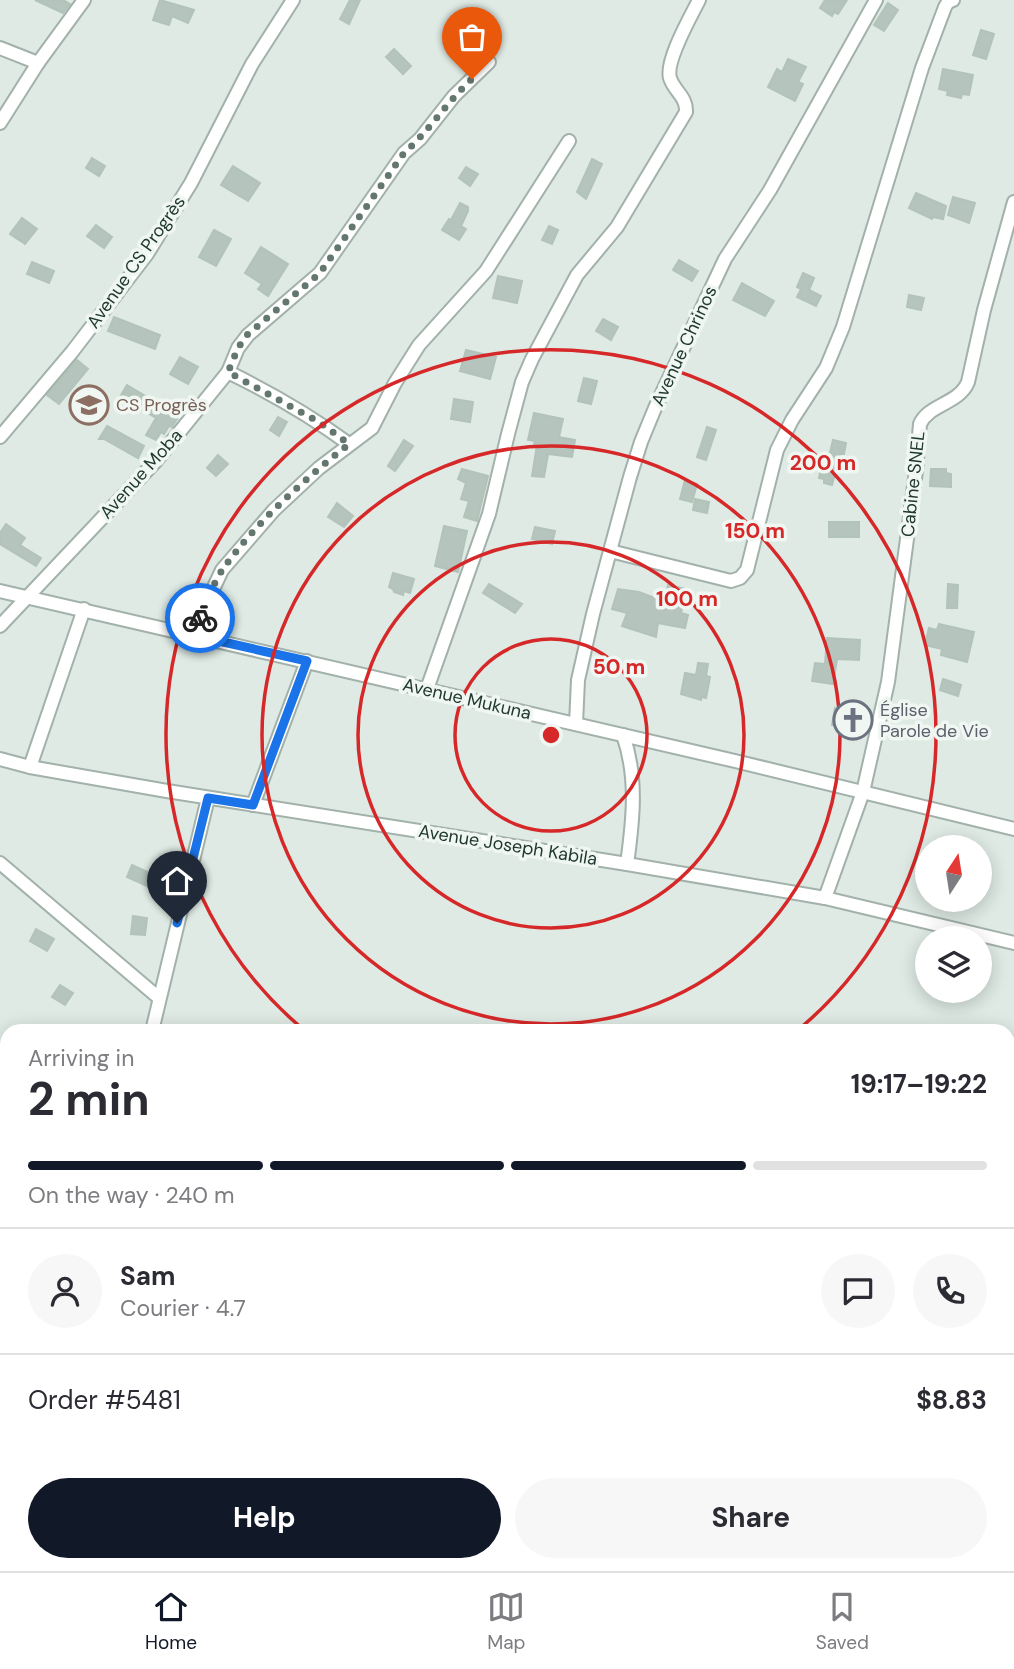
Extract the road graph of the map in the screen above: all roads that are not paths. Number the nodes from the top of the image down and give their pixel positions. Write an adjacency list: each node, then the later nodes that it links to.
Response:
1 (84, 0): 8 (street)
2 (293, 0): 13 (street, Avenue CS Progrès)
3 (699, 0): 22 (street)
4 (876, 0): 15 (street, Avenue Chrinos)
5 (953, 0): 15 (street)
6 (0, 48): 8 (street)
7 (489, 62): 12 (street, Avenue Moba)
8 (37, 63): 9 (street)
9 (0, 123)
10 (569, 141): 14 (street)
11 (1014, 202): 27 (street, Cabine SNEL)
12 (228, 372): 14 (street); 17 (street, Avenue Moba)
13 (0, 437)
14 (349, 444): 20 (street)
15 (610, 551): 23 (street, Avenue Chrinos)
16 (0, 591): 17 (street, Avenue Mukuna)
17 (26, 596): 18 (street, Avenue Mukuna); 19 (street, Avenue Moba)
18 (84, 609): 20 (street, Avenue Mukuna); 26 (street)
19 (0, 626)
20 (192, 635): 21 (street, Avenue Mukuna)
21 (307, 661): 22 (street, Avenue Mukuna); 29 (street)
22 (427, 689): 23 (street, Avenue Mukuna)
23 (576, 724): 24 (street, Avenue Mukuna)
24 (623, 735): 27 (street, Avenue Mukuna); 32 (street)
25 (0, 759): 26 (street, Avenue Joseph Kabila)
26 (30, 767): 28 (street, Avenue Joseph Kabila)
27 (863, 792): 30 (street, Avenue Mukuna); 33 (street, Cabine SNEL)
28 (208, 798): 29 (street, Avenue Joseph Kabila); 35 (street)
29 (253, 805): 32 (street, Avenue Joseph Kabila)
30 (1014, 828)
31 (0, 863): 35 (street)
32 (627, 864): 33 (street, Avenue Joseph Kabila)
33 (825, 898): 34 (street, Avenue Joseph Kabila)
34 (1014, 943)
35 (159, 998): 36 (street)
36 (153, 1024)

